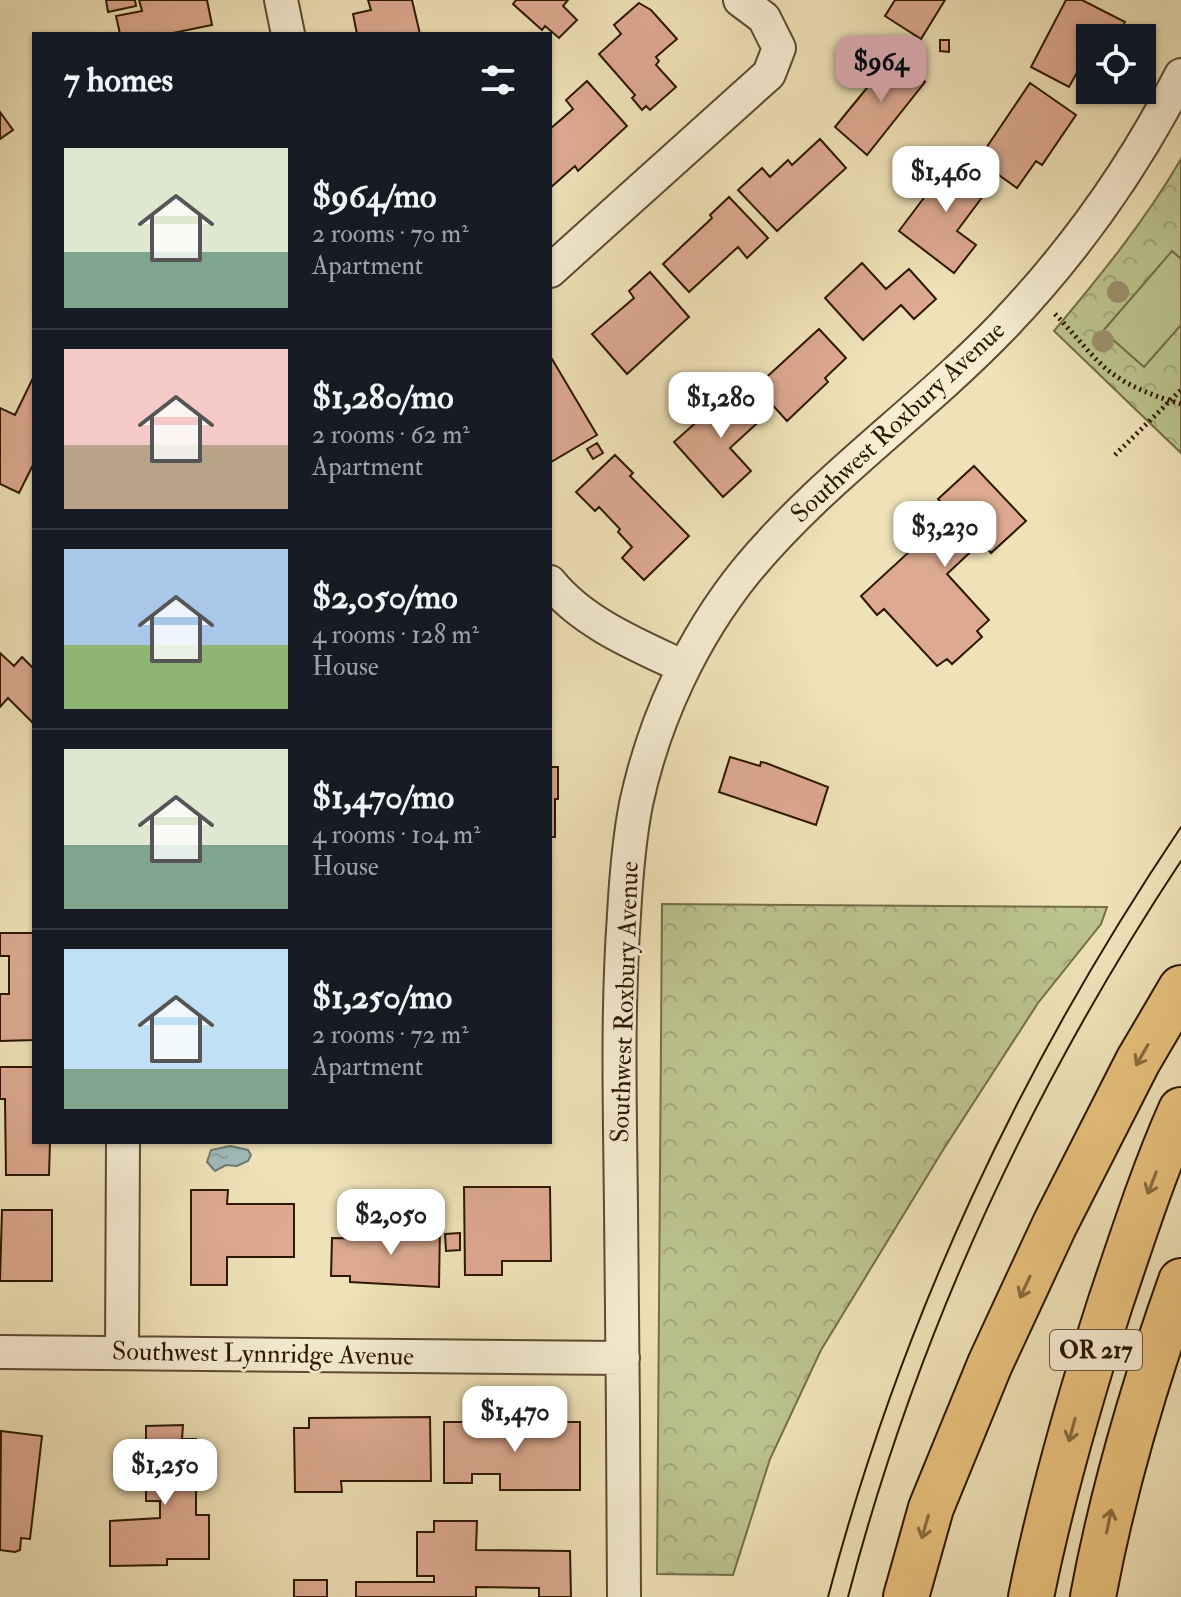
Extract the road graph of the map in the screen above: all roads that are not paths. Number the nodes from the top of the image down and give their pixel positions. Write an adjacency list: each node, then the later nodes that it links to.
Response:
1 (281, 0): 3 (street)
2 (740, 0): 5 (street)
3 (288, 32)
4 (1181, 75): 7 (street, Southwest Roxbury Avenue)
5 (552, 269)
6 (552, 584): 7 (street)
7 (684, 667): 14 (street, Southwest Roxbury Avenue)
8 (1181, 988): 16 (highway, one-way to 16)
9 (1181, 1110): 17 (highway, OR 217, one-way to 17)
10 (123, 1144): 13 (street)
11 (1181, 1281): 18 (highway, OR 217, one-way to 11)
12 (0, 1352): 13 (street, Southwest Lynnridge Avenue)
13 (122, 1353): 14 (street, Southwest Lynnridge Avenue)
14 (623, 1358): 15 (street, Southwest Roxbury Avenue)
15 (624, 1597)
16 (906, 1597)
17 (1031, 1597)
18 (1093, 1597)

